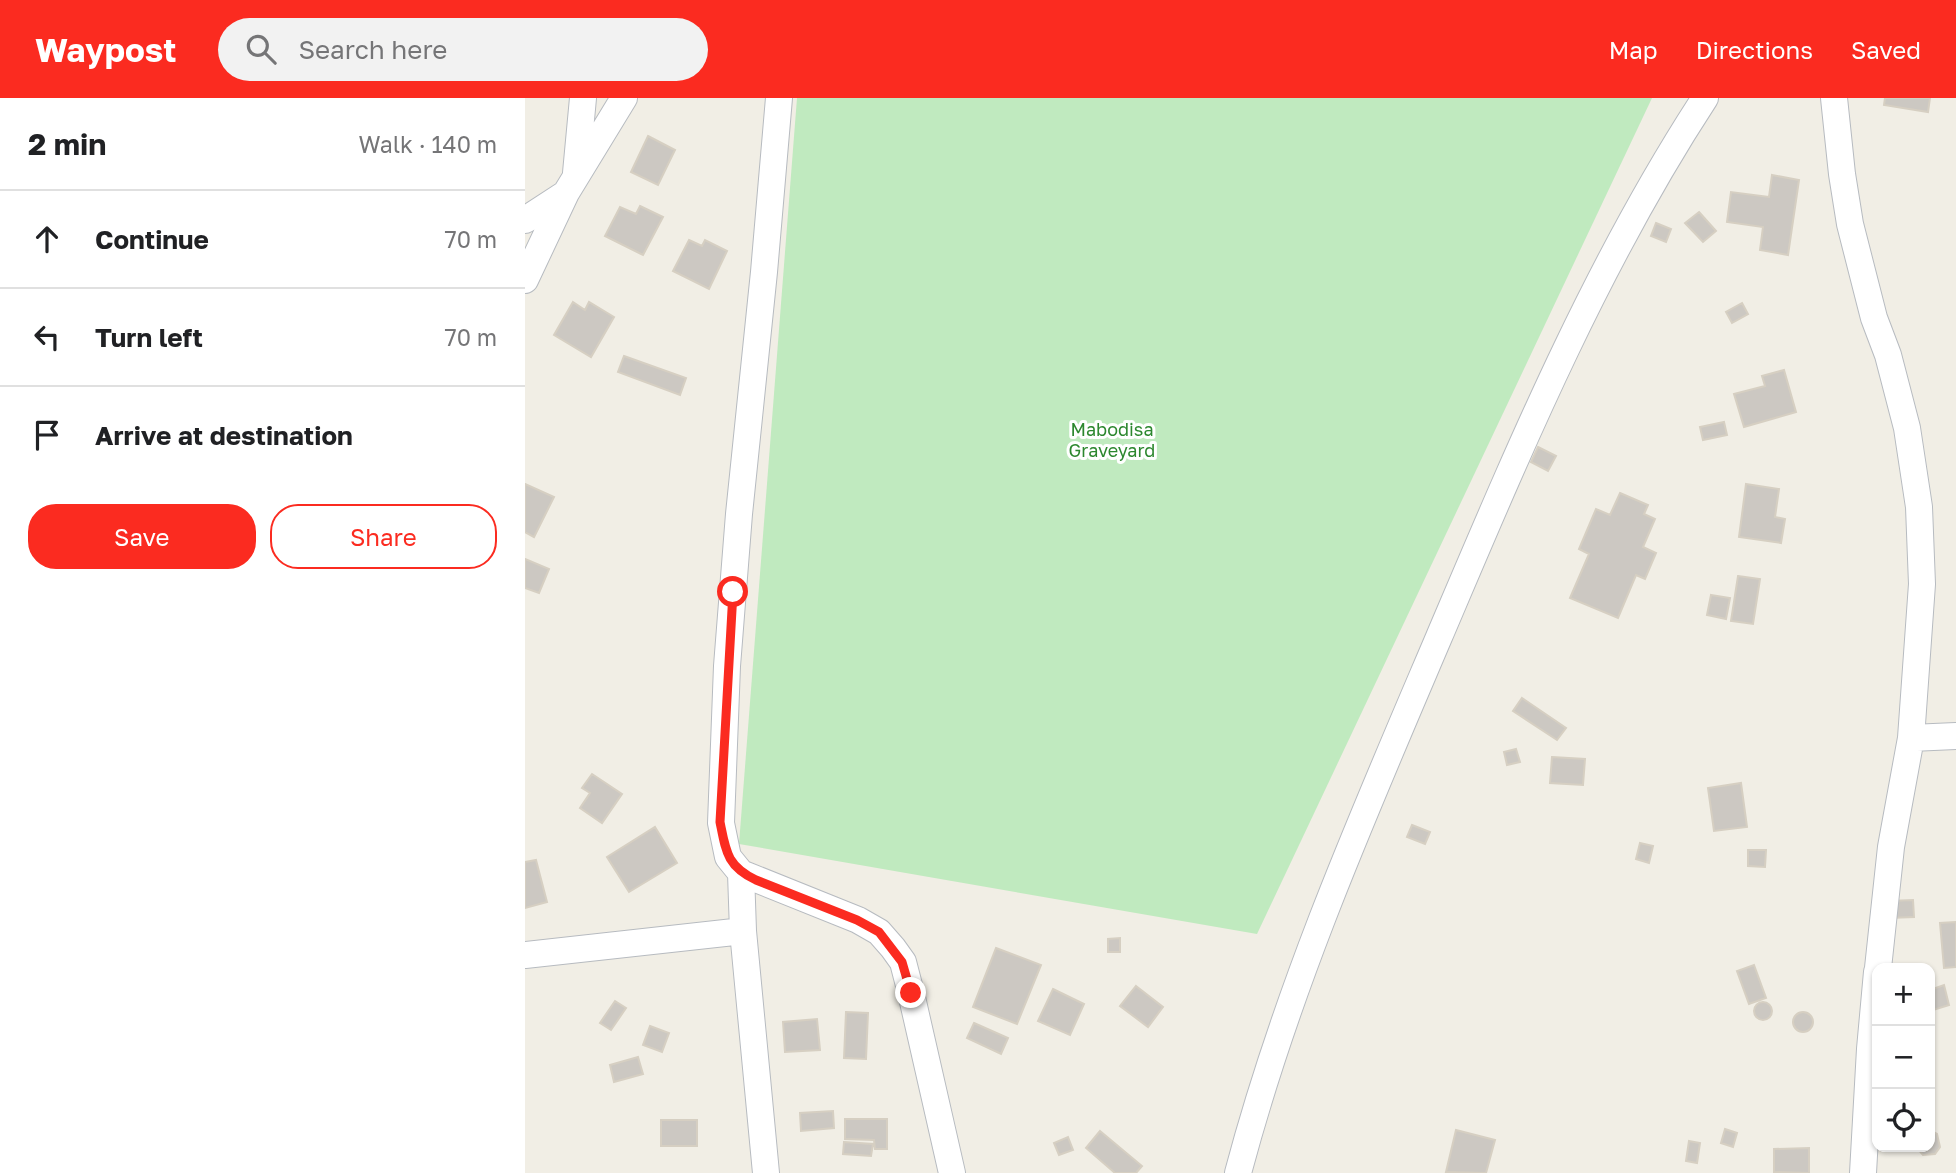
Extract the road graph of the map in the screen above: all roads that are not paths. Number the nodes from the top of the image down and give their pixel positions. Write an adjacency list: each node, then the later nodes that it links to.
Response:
1 (583, 98): 6 (street)
2 (624, 98): 6 (street)
3 (779, 98): 11 (street)
4 (1705, 98): 18 (street)
5 (1834, 98): 10 (street)
6 (571, 186): 7 (street); 8 (street)
7 (525, 220)
8 (525, 280)
9 (1956, 736): 10 (street)
10 (1911, 738): 14 (street)
11 (741, 873): 12 (street); 17 (street)
12 (743, 931): 13 (street); 16 (street)
13 (525, 956)
14 (1878, 963)
15 (1872, 1026): 19 (street)
16 (766, 1173)
17 (952, 1173)
18 (1238, 1173)
19 (1863, 1173)

